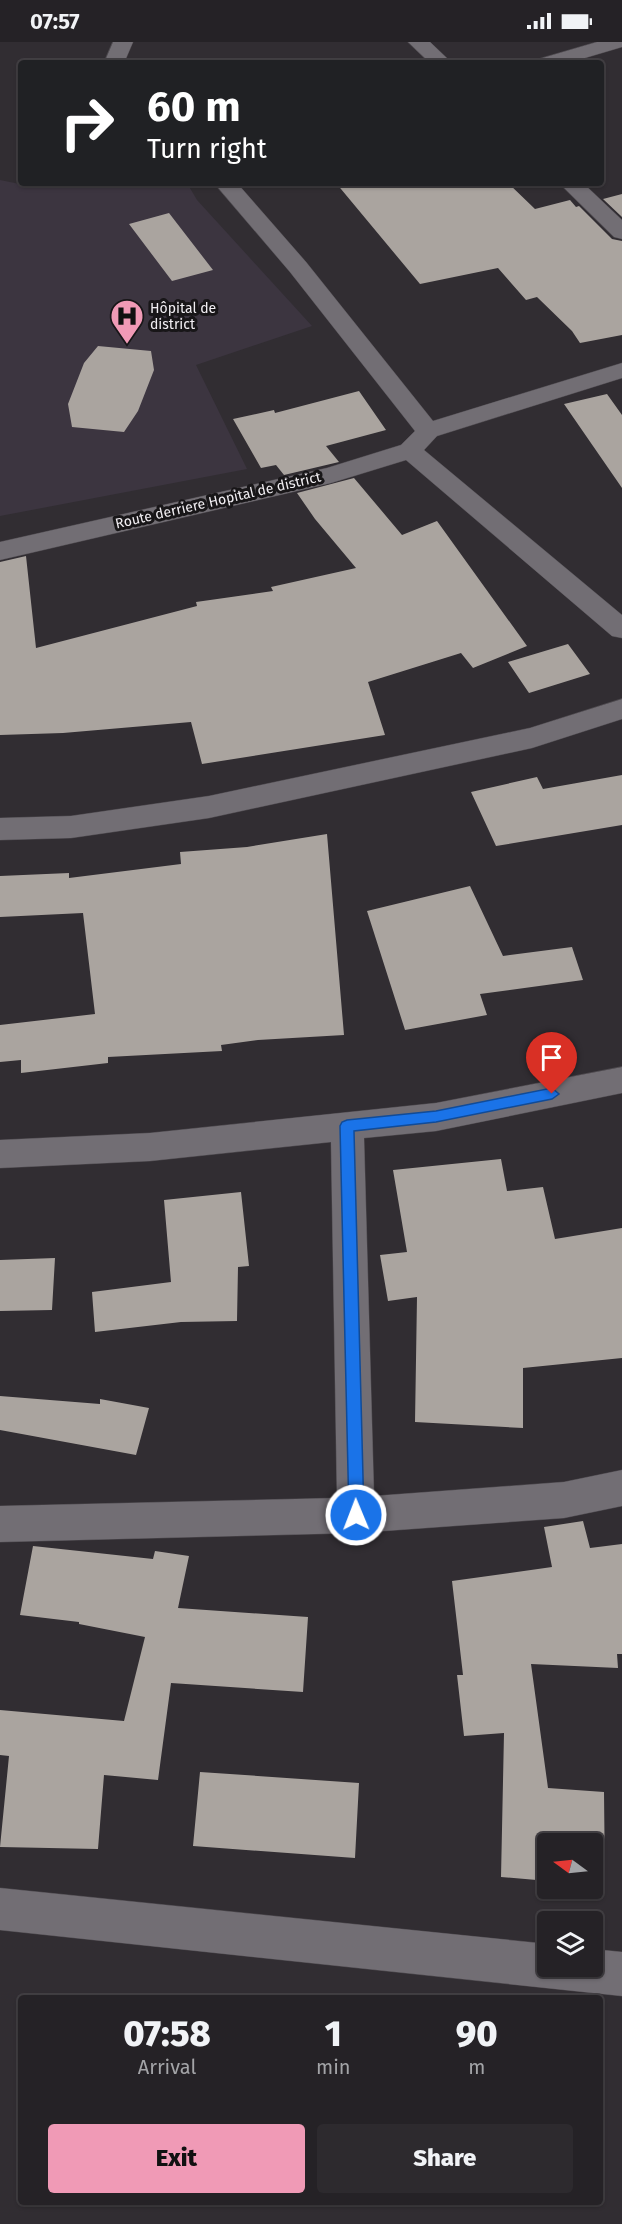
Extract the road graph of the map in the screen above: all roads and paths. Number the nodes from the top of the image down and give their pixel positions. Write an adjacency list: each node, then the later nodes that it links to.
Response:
1 (123, 42): 4 (street)
2 (418, 42): 5 (street)
3 (619, 42): 6 (street)
4 (115, 60)
5 (439, 60)
6 (556, 60)
7 (228, 186): 11 (street)
8 (573, 186): 9 (street)
9 (622, 232)
10 (622, 370): 11 (street)
11 (428, 431): 12 (street)
12 (410, 451): 13 (street, Route derriere Hopital de district); 14 (street)
13 (0, 551)
14 (622, 629)
15 (622, 709): 16 (street)
16 (0, 829)
17 (622, 1080): 18 (street)
18 (347, 1126): 19 (street); 21 (street)
19 (0, 1154)
20 (622, 1488): 21 (street)
21 (356, 1515): 22 (street)
22 (0, 1524)
23 (0, 1909): 24 (street)
24 (537, 1965)
25 (603, 1972): 26 (street)
26 (622, 1974)

